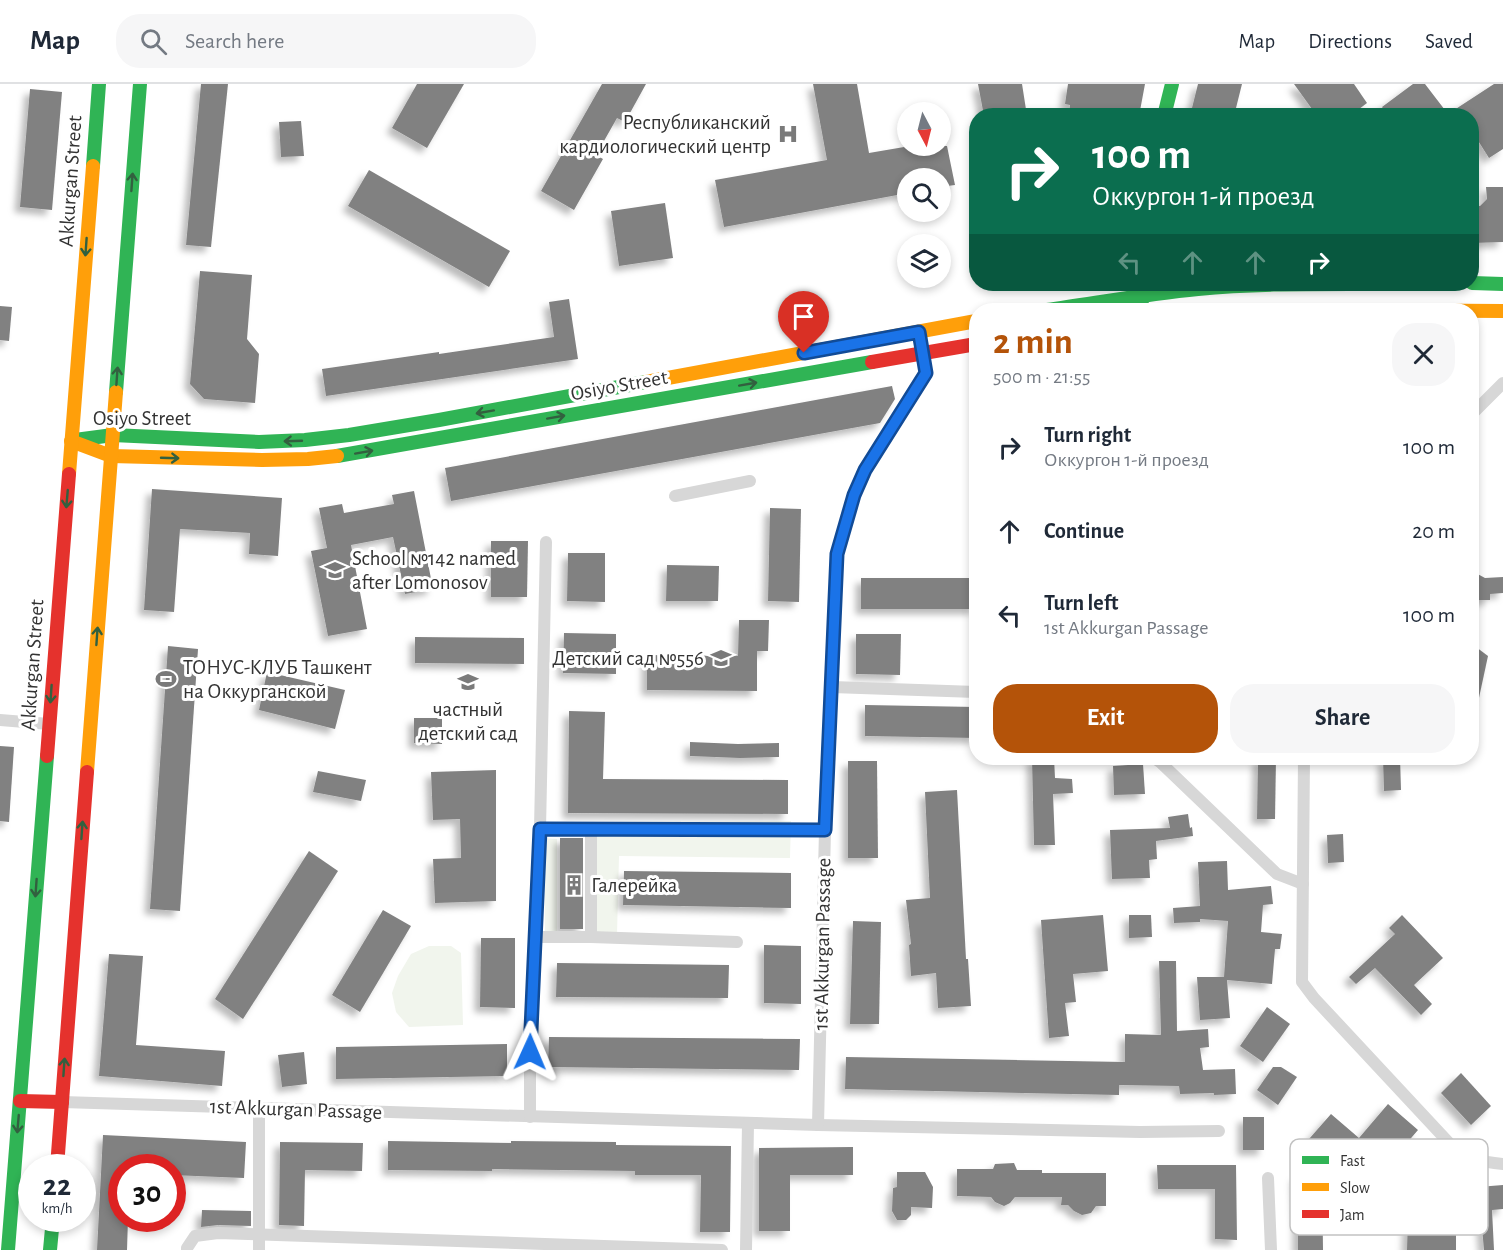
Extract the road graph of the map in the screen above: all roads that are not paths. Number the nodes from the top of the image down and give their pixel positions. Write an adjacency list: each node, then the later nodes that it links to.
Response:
1 (99, 84): 18 (main road, Akkurgan Street, one-way to 18)
2 (140, 84): 17 (main road, one-way to 2)
3 (1172, 84): 4 (main road)
4 (1166, 108)
5 (1479, 284): 6 (main road)
6 (1503, 284)
7 (1136, 291): 8 (main road)
8 (1080, 303)
9 (1479, 311): 10 (main road)
10 (1503, 311)
11 (969, 322): 12 (main road, Osiyo Street)
12 (919, 332): 14 (main road); 17 (main road, Osiyo Street, one-way to 17)
13 (969, 345): 14 (main road, Osiyo Street)
14 (922, 353): 19 (main road, Osiyo Street, one-way to 14); 23 (street, 1st Akkurgan Passage)
15 (1503, 383): 16 (street)
16 (1479, 407)
17 (113, 435): 18 (main road, Osiyo Street); 19 (main road)
18 (71, 441): 19 (main road, Osiyo Street); 26 (main road, Akkurgan Street, one-way to 26)
19 (111, 456): 37 (main road, one-way to 19)
20 (750, 481): 21 (street)
21 (675, 496)
22 (546, 542): 30 (street)
23 (832, 687): 24 (street); 31 (street, 1st Akkurgan Passage)
24 (969, 692)
25 (0, 720): 26 (street)
26 (49, 724): 36 (main road, Akkurgan Street, one-way to 36)
27 (1163, 765): 32 (street)
28 (1304, 765): 32 (street)
29 (591, 828): 30 (street); 31 (street); 34 (street)
30 (540, 829): 33 (street)
31 (825, 830): 41 (street, 1st Akkurgan Passage)
32 (1303, 884): 43 (street)
33 (535, 937): 34 (street); 39 (street)
34 (591, 937): 35 (street)
35 (737, 942)
36 (20, 1101): 37 (main road); 50 (main road, Akkurgan Street, one-way to 50)
37 (62, 1102): 38 (street, 1st Akkurgan Passage); 44 (main road)
38 (259, 1108): 39 (street, 1st Akkurgan Passage); 49 (street)
39 (530, 1117): 40 (street, 1st Akkurgan Passage)
40 (748, 1123): 41 (street, 1st Akkurgan Passage); 55 (street)
41 (818, 1125): 42 (street, 1st Akkurgan Passage)
42 (1219, 1131)
43 (1445, 1139)
44 (58, 1154)
45 (1488, 1163): 46 (street)
46 (1503, 1164)
47 (1268, 1179): 56 (street)
48 (52, 1232): 51 (main road)
49 (259, 1235): 52 (street); 53 (street); 54 (street)
50 (8, 1250)
51 (50, 1250)
52 (187, 1250)
53 (259, 1250)
54 (722, 1250)
55 (746, 1250)
56 (1271, 1250)

